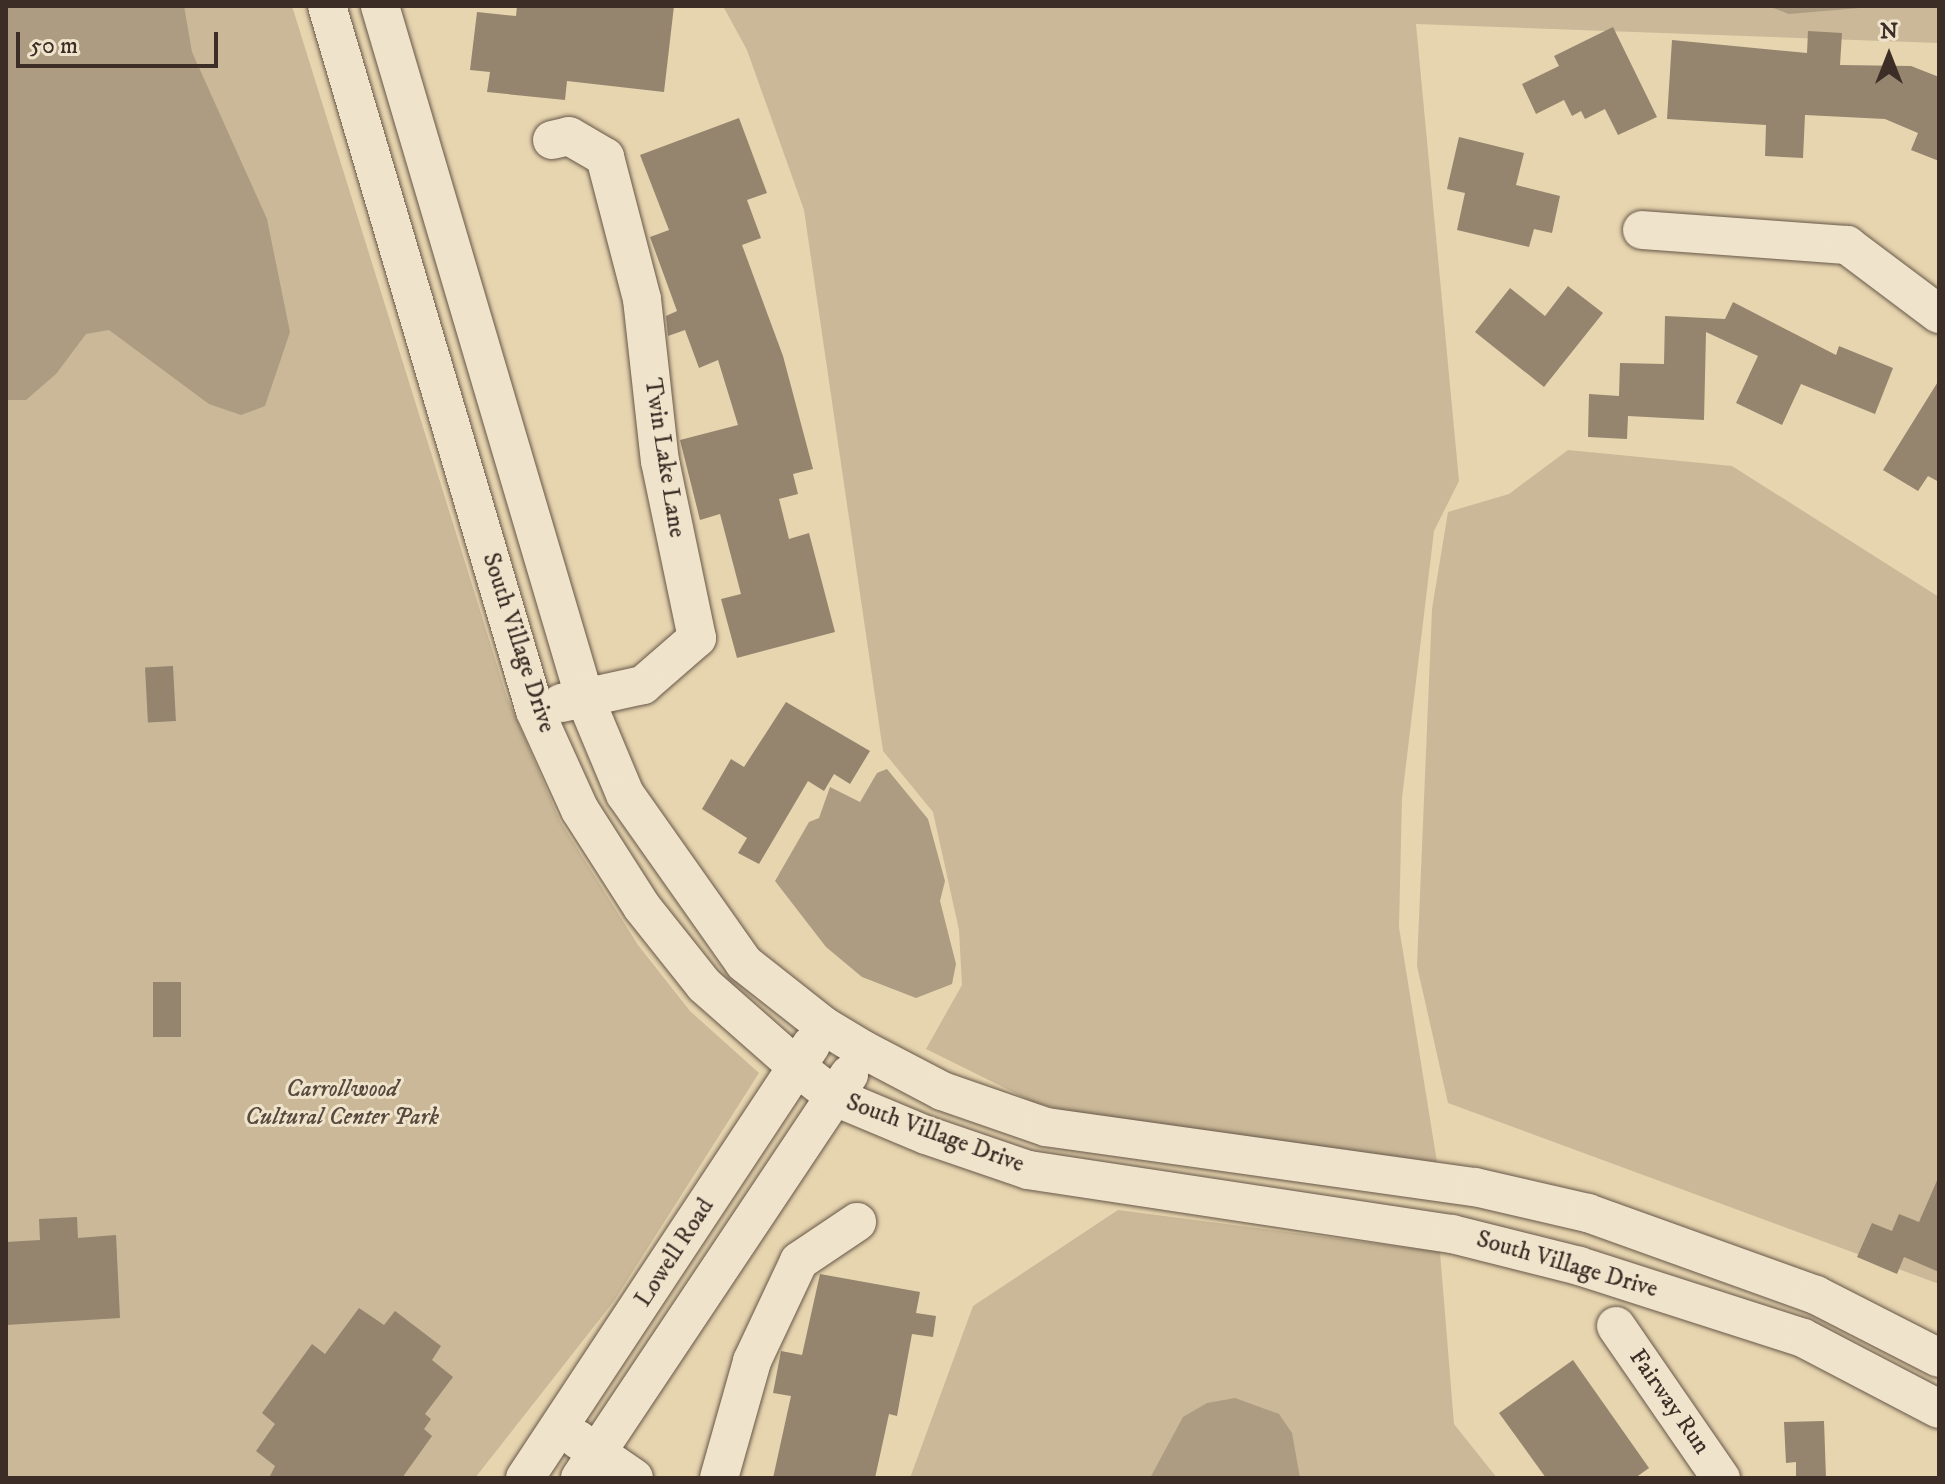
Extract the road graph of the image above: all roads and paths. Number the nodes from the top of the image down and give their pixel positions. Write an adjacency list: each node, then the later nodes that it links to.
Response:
1 (327, 6): 7 (street, South Village Drive)
2 (380, 6): 6 (street, South Village Drive)
3 (552, 140): 6 (street, Twin Lake Lane)
4 (1642, 230): 5 (street)
5 (1939, 314)
6 (584, 696): 7 (street, Twin Lake Lane); 8 (street, South Village Drive)
7 (535, 711): 10 (street, South Village Drive)
8 (824, 1026): 9 (street, South Village Drive); 10 (street, Lowell Road)
9 (864, 1050): 11 (street, Lowell Road); 14 (street, South Village Drive)
10 (797, 1067): 11 (street, South Village Drive); 16 (street, Lowell Road)
11 (835, 1097): 15 (street, South Village Drive); 17 (street, Lowell Road)
12 (857, 1222): 20 (street)
13 (1616, 1326): 21 (street, Fairway Run)
14 (1939, 1358)
15 (1939, 1409)
16 (561, 1428): 17 (street); 18 (street, Lowell Road)
17 (589, 1466): 19 (street)
18 (543, 1472)
19 (634, 1478)
20 (719, 1478)
21 (1721, 1478)

